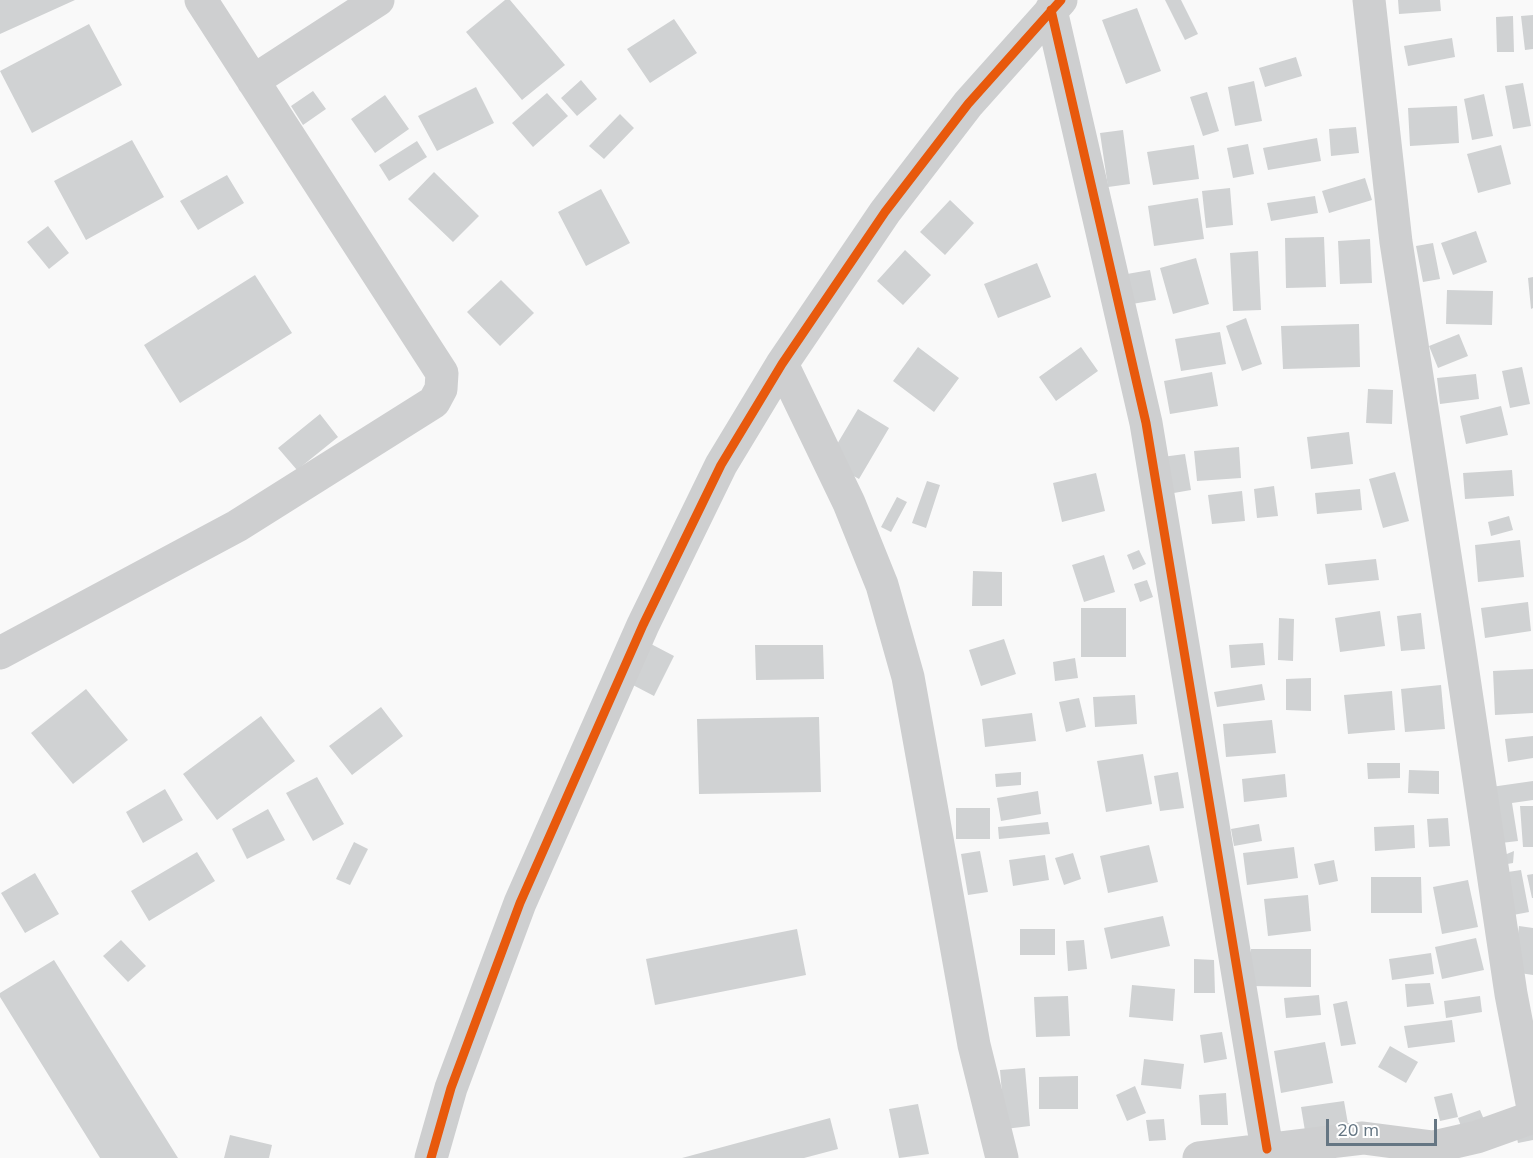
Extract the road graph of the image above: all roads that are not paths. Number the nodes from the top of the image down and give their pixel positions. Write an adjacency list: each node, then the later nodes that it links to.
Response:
1 (201, 0): 5 (street)
2 (378, 0): 5 (street)
3 (1369, 0): 8 (street)
4 (1056, 5): 6 (street); 10 (street)
5 (253, 81): 7 (street)
6 (782, 364): 12 (street); 13 (street)
7 (0, 653)
8 (1533, 1108)
9 (1533, 1117): 11 (street)
10 (1267, 1149): 11 (street); 14 (street)
11 (1434, 1152)
12 (430, 1158)
13 (1002, 1158)
14 (1199, 1158)

